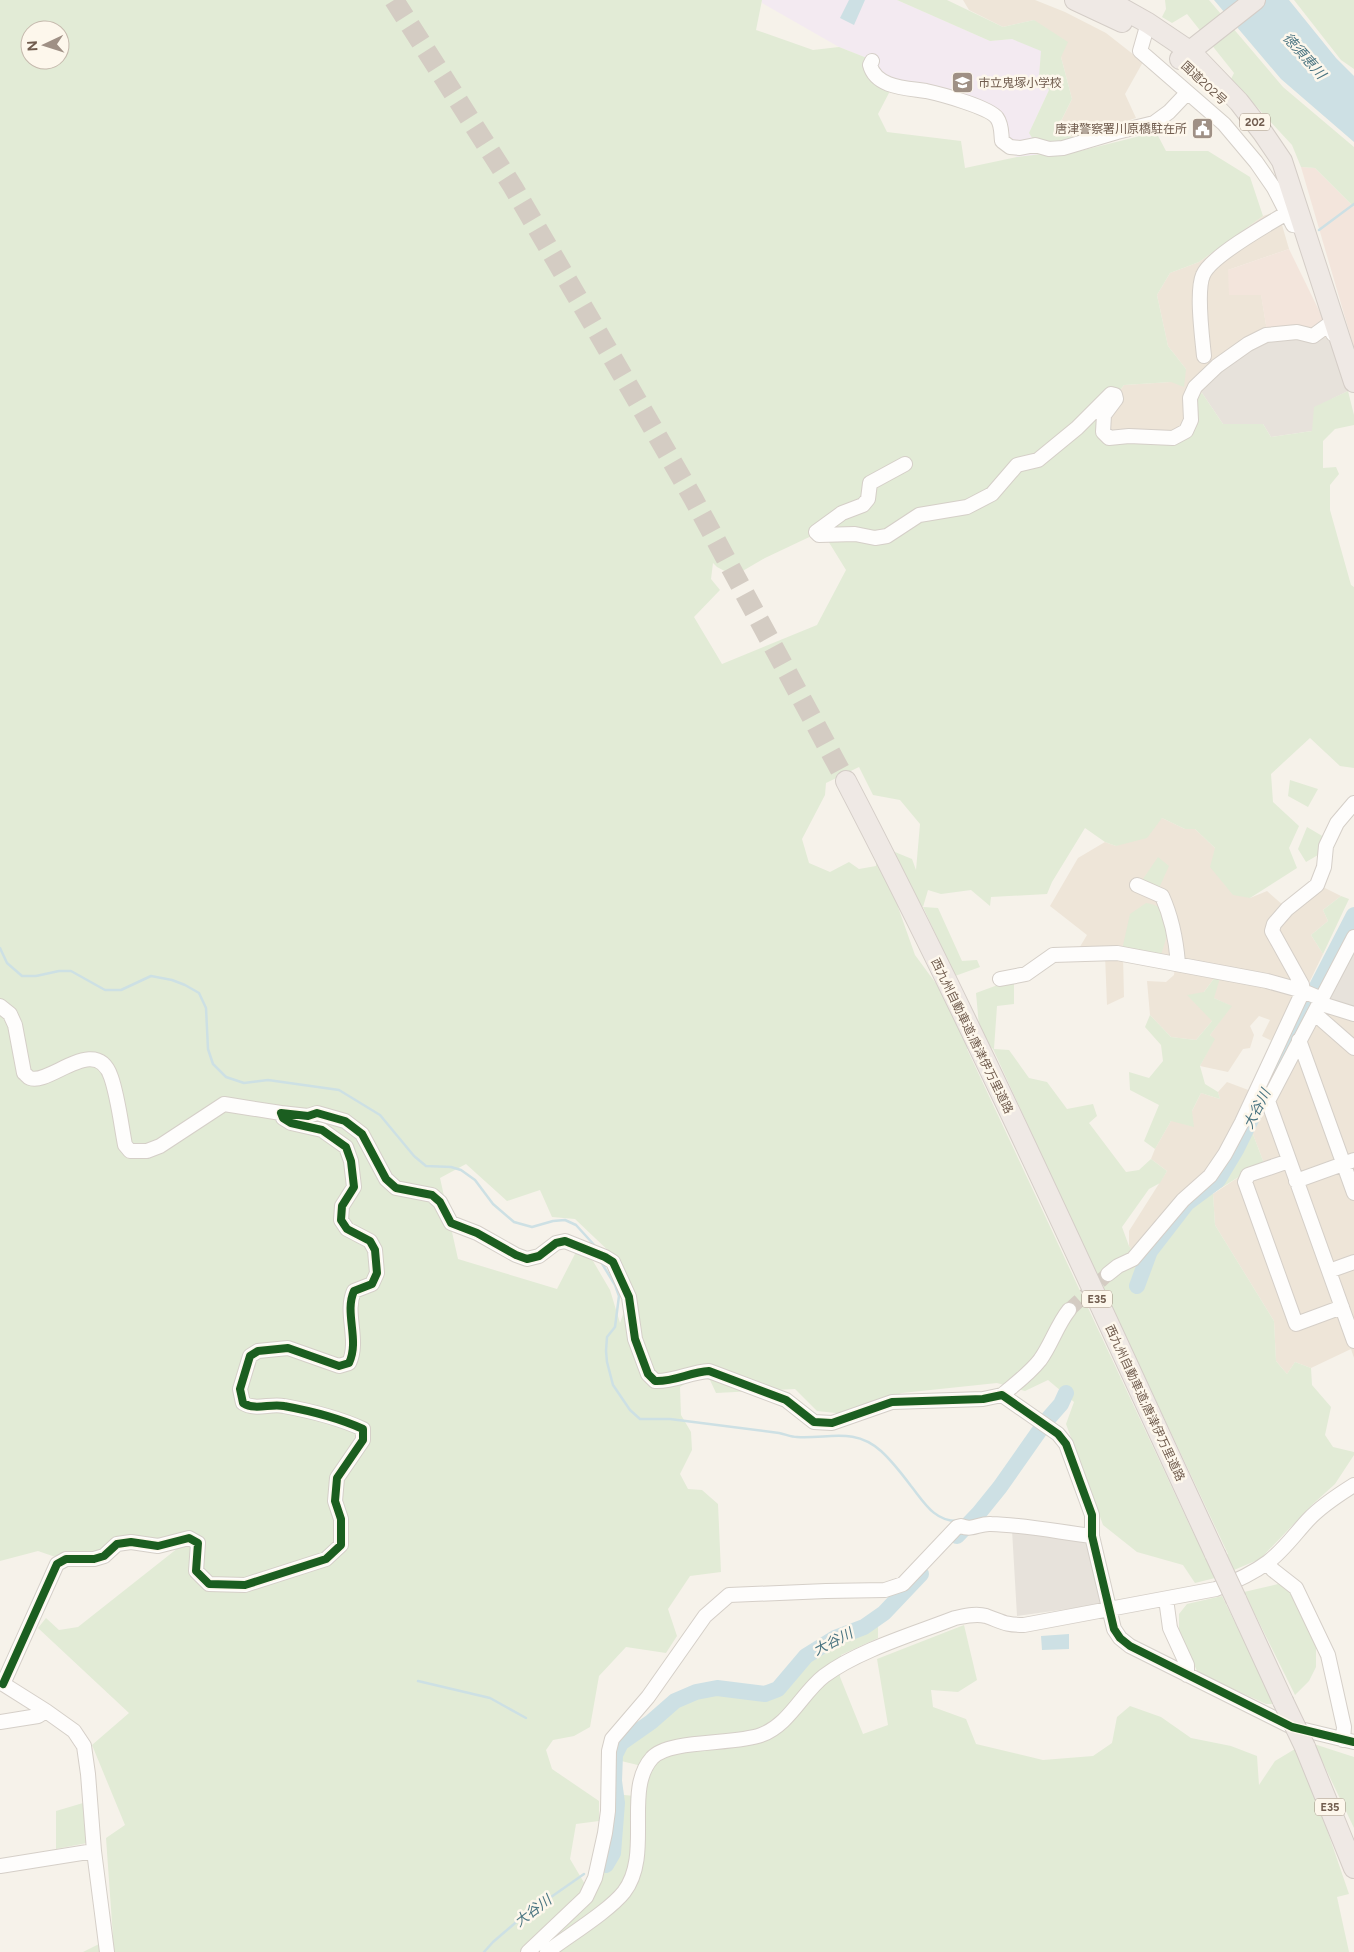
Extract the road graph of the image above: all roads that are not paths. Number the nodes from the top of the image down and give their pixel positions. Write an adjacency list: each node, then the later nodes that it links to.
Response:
1 (1075, 0): 4 (highway, 国道202号 / 202)
2 (1108, 0): 4 (highway, 国道202号 / 202)
3 (1255, 0): 5 (highway)
4 (1146, 29): 5 (highway, 国道202号 / 202); 7 (street)
5 (1185, 56): 8 (highway, 国道202号 / 202)
6 (872, 61): 7 (street)
7 (1187, 93): 8 (street)
8 (1292, 209): 9 (highway, 国道202号 / 202); 10 (street)
9 (1340, 336): 11 (highway, 国道202号 / 202); 12 (street)
10 (1204, 356)
11 (1354, 382)
12 (905, 464)
13 (846, 781): 49 (highway, 西九州自動車道;唐津伊万里道路 / E35, bridge)
14 (1354, 803): 19 (street)
15 (1137, 885): 17 (street)
16 (1354, 937): 19 (street)
17 (1178, 964): 18 (street); 19 (street)
18 (1000, 979)
19 (1312, 995): 21 (street); 22 (street); 32 (street)
20 (0, 1006): 25 (street)
21 (1314, 1013): 23 (street); 24 (street)
22 (1354, 1014)
23 (1299, 1040): 26 (street); 27 (street)
24 (1354, 1048)
25 (281, 1113): 36 (street); 43 (street)
26 (1289, 1161): 28 (street); 33 (street)
27 (1349, 1162): 28 (street); 29 (street)
28 (1296, 1180): 31 (street)
29 (1354, 1194)
30 (1354, 1262): 31 (street)
31 (1329, 1271): 33 (street)
32 (1108, 1274)
33 (1342, 1306): 35 (street)
34 (1069, 1310): 36 (street)
35 (1354, 1341)
36 (1002, 1395): 38 (street)
37 (1354, 1485): 39 (street)
38 (1092, 1536): 41 (street); 51 (street)
39 (1268, 1563): 40 (street); 46 (street)
40 (1166, 1599): 41 (street); 42 (street)
41 (1110, 1610): 42 (street); 52 (street)
42 (1187, 1675): 46 (street)
43 (2, 1683): 44 (street)
44 (46, 1711): 45 (street); 47 (street)
45 (0, 1722)
46 (1348, 1741)
47 (94, 1851): 48 (street); 50 (street)
48 (0, 1866)
49 (1354, 1868)
50 (107, 1952)
51 (528, 1952)
52 (547, 1952)

